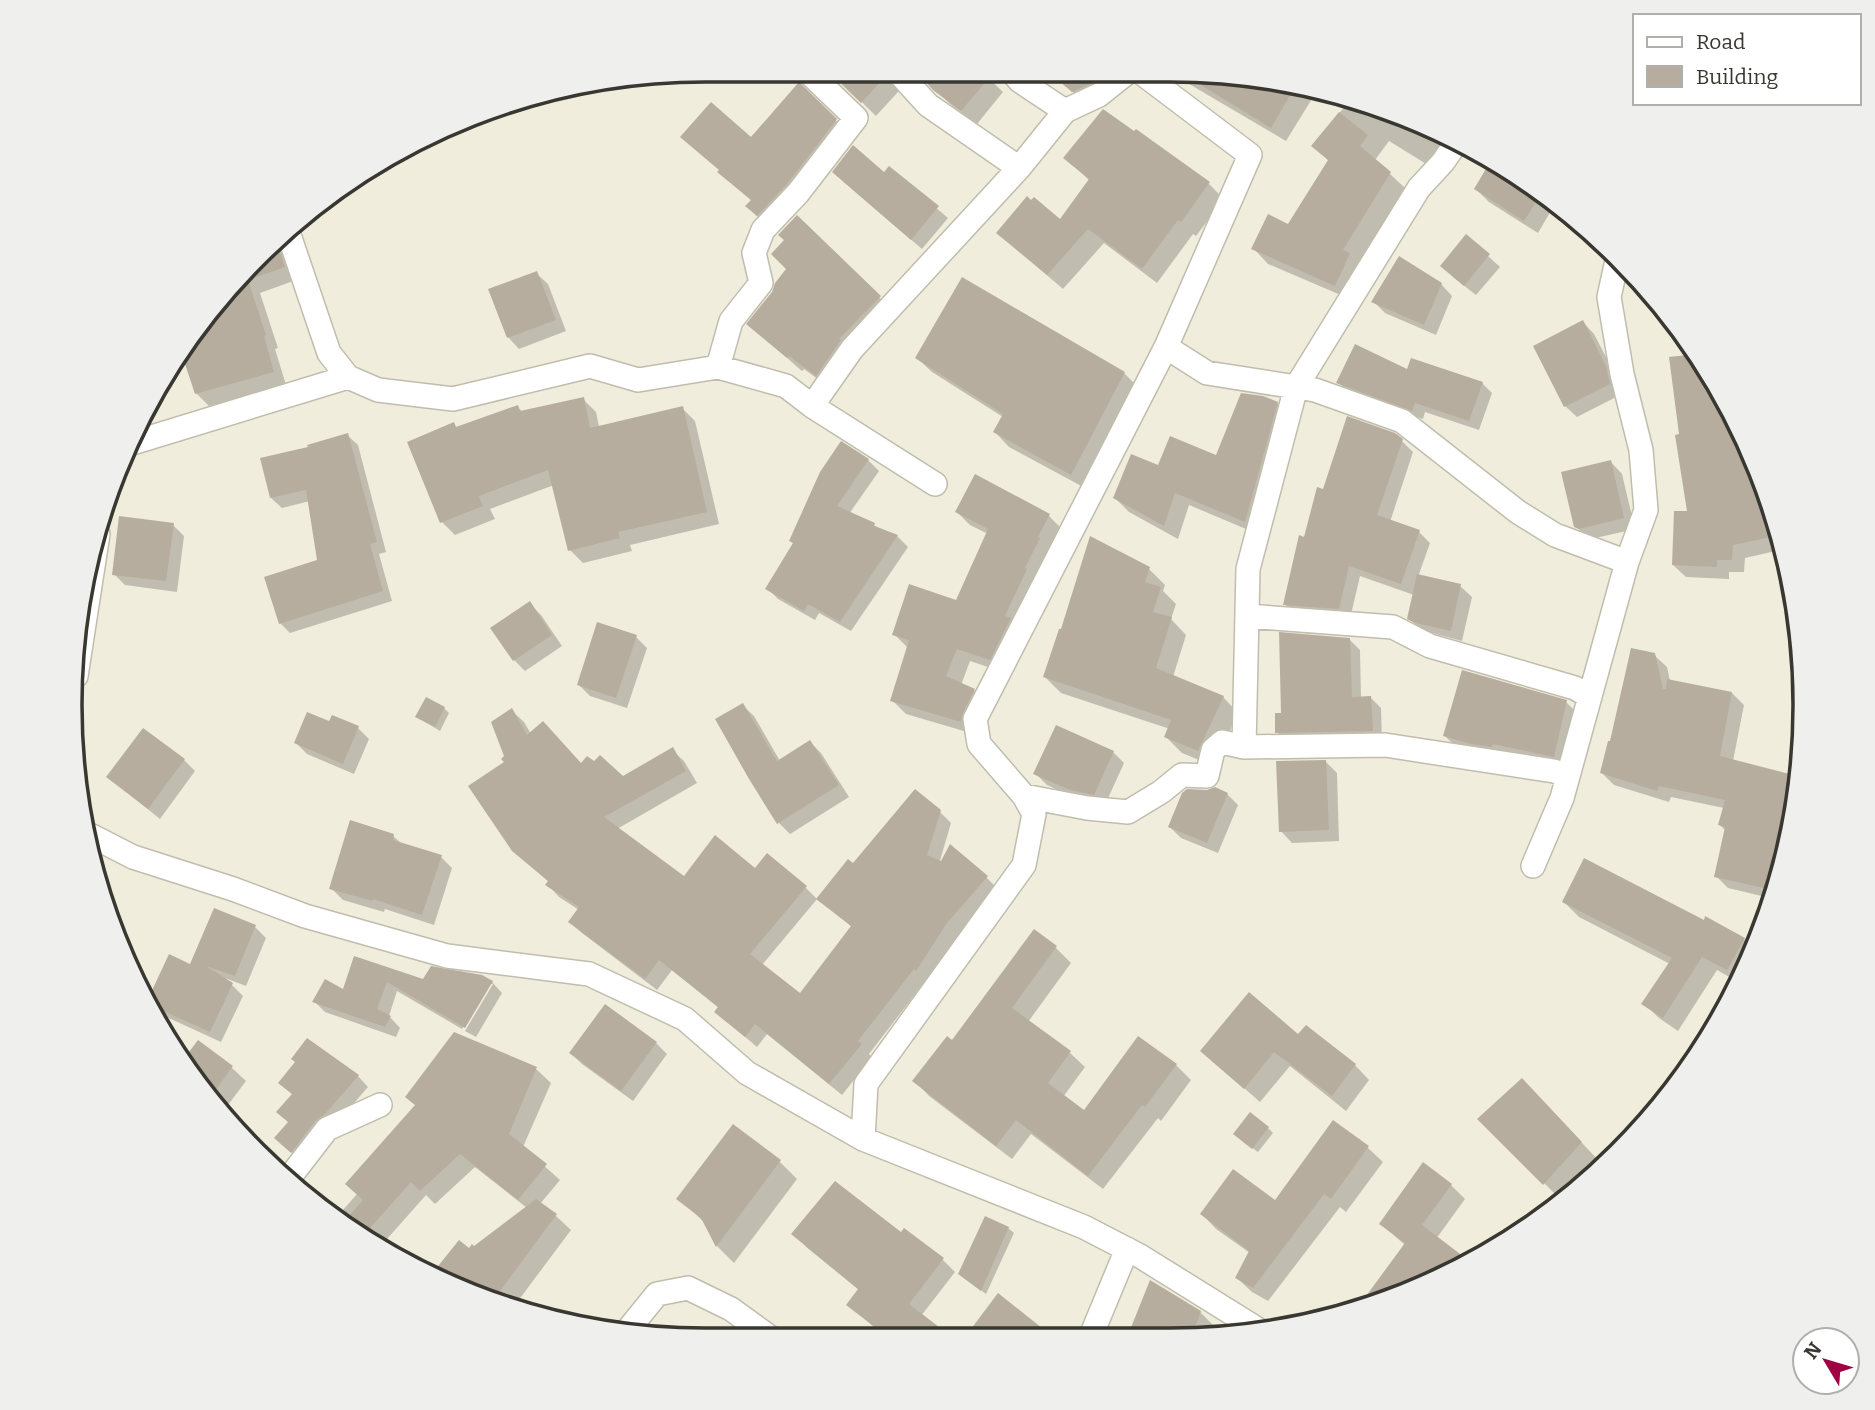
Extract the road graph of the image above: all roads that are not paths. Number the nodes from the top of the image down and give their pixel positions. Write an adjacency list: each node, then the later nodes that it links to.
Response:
1 (818, 82): 12 (street)
2 (907, 82): 8 (street)
3 (1022, 82): 6 (street)
4 (1115, 82): 6 (street)
5 (1154, 82): 11 (street)
6 (1065, 111): 8 (street)
7 (1452, 150): 14 (street)
8 (1019, 169): 15 (street)
9 (291, 240): 13 (street)
10 (1615, 270): 18 (street)
11 (1167, 347): 14 (street); 23 (street)
12 (718, 367): 13 (street); 15 (street)
13 (348, 377): 16 (street)
14 (1296, 387): 18 (street); 19 (street)
15 (812, 406): 17 (street)
16 (142, 440)
17 (935, 484)
18 (1627, 562): 20 (street)
19 (1247, 616): 20 (street); 21 (street)
20 (1590, 697): 22 (street)
21 (1244, 747): 22 (street); 23 (street)
22 (1568, 776): 25 (street)
23 (1024, 796): 27 (street)
24 (97, 838): 27 (street)
25 (1533, 866)
26 (380, 1105): 28 (street)
27 (863, 1139): 29 (street)
28 (293, 1172)
29 (1127, 1249): 30 (street); 33 (street)
30 (1246, 1322)
31 (634, 1323): 32 (street)
32 (757, 1328)
33 (1094, 1328)

